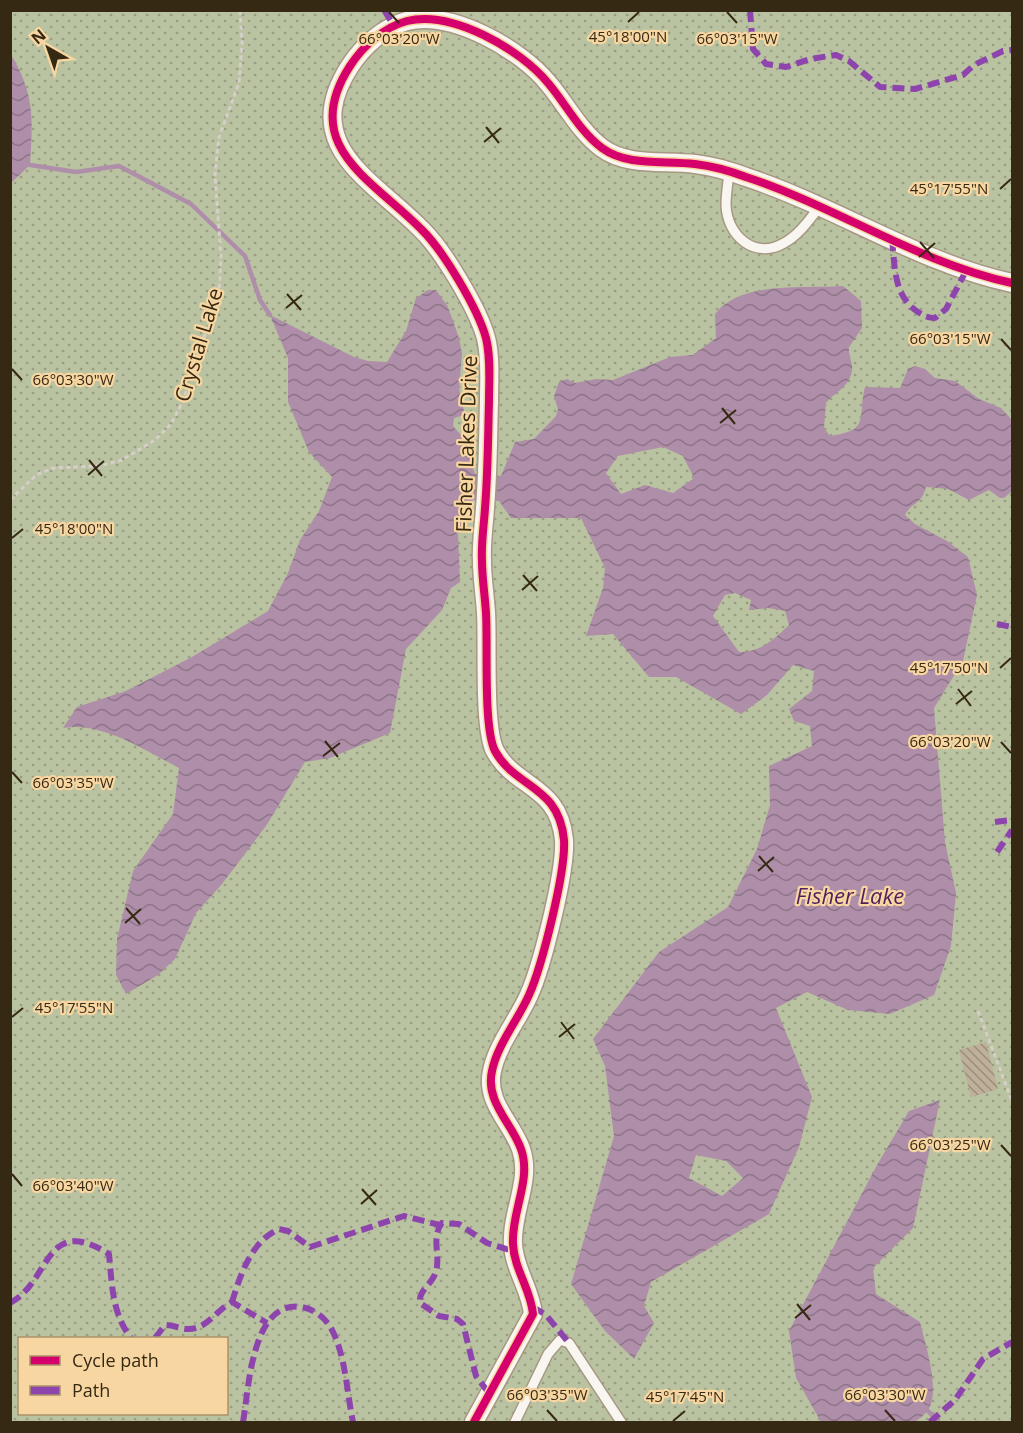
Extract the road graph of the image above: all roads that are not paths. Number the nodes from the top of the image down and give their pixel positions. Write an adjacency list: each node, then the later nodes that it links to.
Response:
1 (729, 172): 2 (street, Fisher Lakes Drive); 2 (lane); 4 (street, Fisher Lakes Drive)
2 (820, 206): 3 (street, Fisher Lakes Drive)
3 (1012, 283)
4 (474, 1422)
5 (516, 1422): 6 (lane)
6 (621, 1422)

